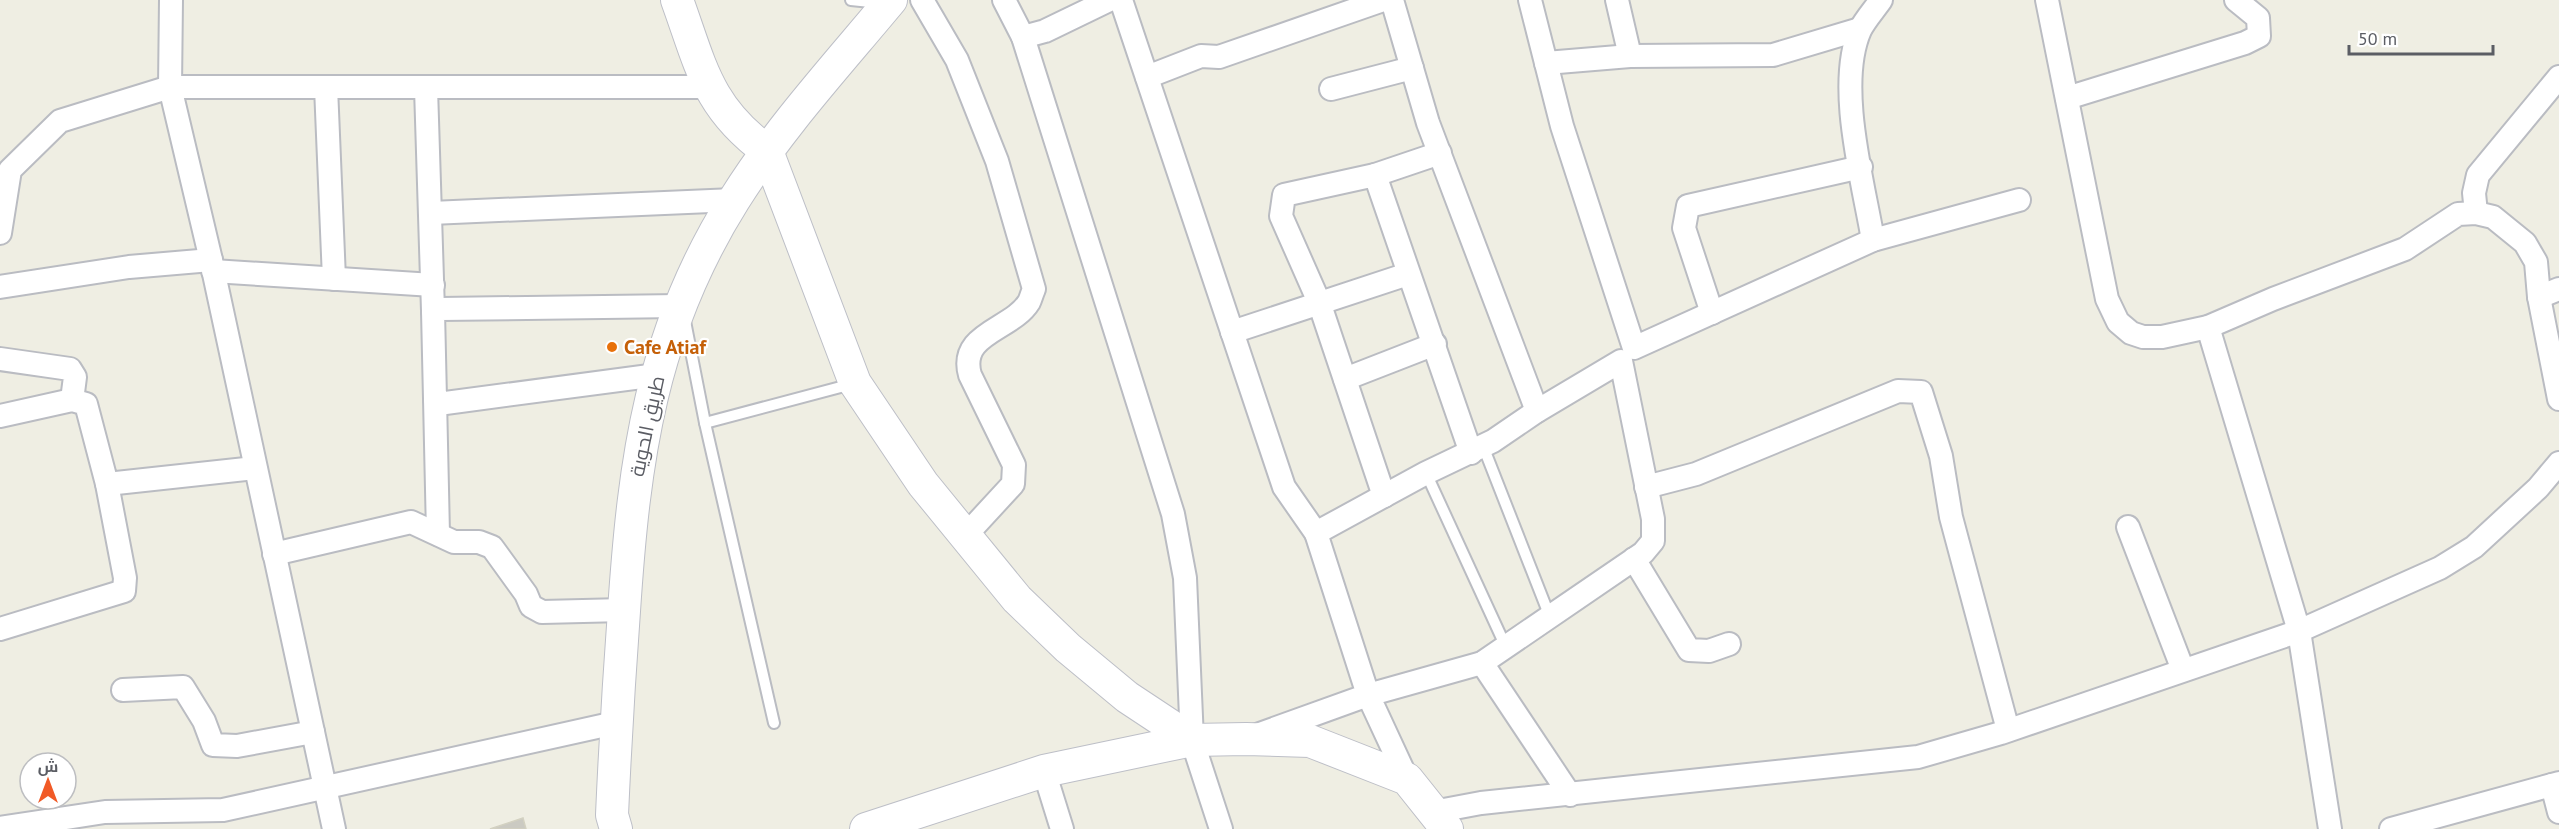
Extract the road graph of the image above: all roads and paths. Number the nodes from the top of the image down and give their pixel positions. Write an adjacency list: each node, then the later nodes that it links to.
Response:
1 (171, 0): 23 (street)
2 (677, 0): 25 (street)
3 (851, 0): 15 (lane)
4 (922, 0): 73 (street)
5 (1004, 0): 17 (street)
6 (1109, 0): 17 (street)
7 (1121, 0): 21 (street)
8 (1383, 0): 21 (street)
9 (1392, 0): 20 (street)
10 (1530, 0): 19 (street)
11 (1617, 0): 18 (street)
12 (1881, 0): 16 (street)
13 (2047, 0): 28 (street)
14 (2236, 0): 28 (street)
15 (890, 2): 29 (street, طريق الحوية)
16 (1860, 30): 18 (street); 31 (street)
17 (1023, 37): 91 (street)
18 (1630, 56): 19 (street)
19 (1546, 63): 52 (street)
20 (1412, 68): 27 (street); 30 (street)
21 (1147, 77): 50 (street)
22 (2559, 77): 36 (street)
23 (170, 87): 24 (street); 37 (street); 39 (street)
24 (326, 87): 26 (street); 41 (street)
25 (709, 87): 26 (street); 29 (street)
26 (426, 88): 35 (street)
27 (1331, 89)
28 (2067, 98): 49 (street)
29 (767, 151): 33 (street, طريق الحوية); 56 (street)
30 (1440, 153): 32 (street); 60 (street)
31 (1861, 167): 38 (street); 48 (street)
32 (1375, 175): 40 (street); 45 (street)
33 (734, 200): 35 (street); 46 (street, طريق الحوية)
34 (2019, 201): 38 (street)
35 (431, 213): 42 (street)
36 (2476, 213): 44 (street); 49 (street)
37 (0, 233)
38 (1873, 240): 48 (street)
39 (212, 266): 41 (street); 43 (street); 65 (street)
40 (1408, 274): 45 (street); 51 (street)
41 (334, 279): 42 (street)
42 (433, 285): 47 (street)
43 (0, 287)
44 (2549, 293): 58 (street)
45 (1319, 302): 50 (street); 55 (street)
46 (681, 303): 47 (street); 54 (street, طريق الحوية); 62 (lane)
47 (433, 311): 57 (street)
48 (1712, 313): 52 (street)
49 (2208, 327): 79 (street)
50 (1232, 332): 71 (street)
51 (1435, 344): 55 (street); 63 (street)
52 (1628, 355): 60 (street); 68 (street)
53 (0, 359): 59 (street)
54 (657, 375): 57 (street); 76 (street, طريق الحوية)
55 (1345, 379): 69 (street)
56 (855, 383): 62 (lane); 73 (street)
57 (435, 399): 72 (street)
58 (2559, 399)
59 (72, 400): 61 (street); 67 (street)
60 (1537, 411): 63 (street)
61 (0, 416)
62 (705, 423): 87 (lane)
63 (1477, 449): 66 (street); 77 (lane)
64 (2559, 463): 79 (street)
65 (255, 468): 67 (street); 74 (street)
66 (1426, 473): 69 (street); 81 (lane)
67 (107, 484): 78 (street)
68 (1647, 488): 75 (street); 88 (street)
69 (1384, 496): 71 (street)
70 (2128, 527): 83 (street)
71 (1316, 533): 85 (street)
72 (438, 534): 74 (street); 76 (street)
73 (966, 536): 91 (street)
74 (274, 554): 89 (street)
75 (1634, 559): 77 (street); 80 (street)
76 (624, 610): 86 (street, طريق الحوية)
77 (1550, 617): 81 (street)
78 (0, 629)
79 (2299, 630): 83 (street); 105 (street)
80 (1729, 644)
81 (1505, 645): 82 (street)
82 (1482, 663): 85 (street); 96 (street)
83 (2183, 670): 88 (street)
84 (123, 690): 89 (street)
85 (1368, 695): 90 (street); 93 (street)
86 (615, 723): 95 (street); 99 (street, طريق الحوية)
87 (774, 723)
88 (2008, 730): 96 (street)
89 (313, 732): 95 (street)
90 (1246, 739): 91 (street); 93 (street)
91 (1192, 740): 92 (street); 104 (street)
92 (1044, 771): 100 (street); 103 (street)
93 (1407, 779): 98 (street)
94 (2556, 784): 97 (street); 106 (street)
95 (325, 788): 101 (street); 102 (street)
96 (1570, 795): 98 (street)
97 (2559, 812)
98 (1440, 820)
99 (612, 824)
100 (878, 827)
101 (0, 828)
102 (334, 829)
103 (1062, 829)
104 (1221, 829)
105 (2330, 829)
106 (2391, 829)

